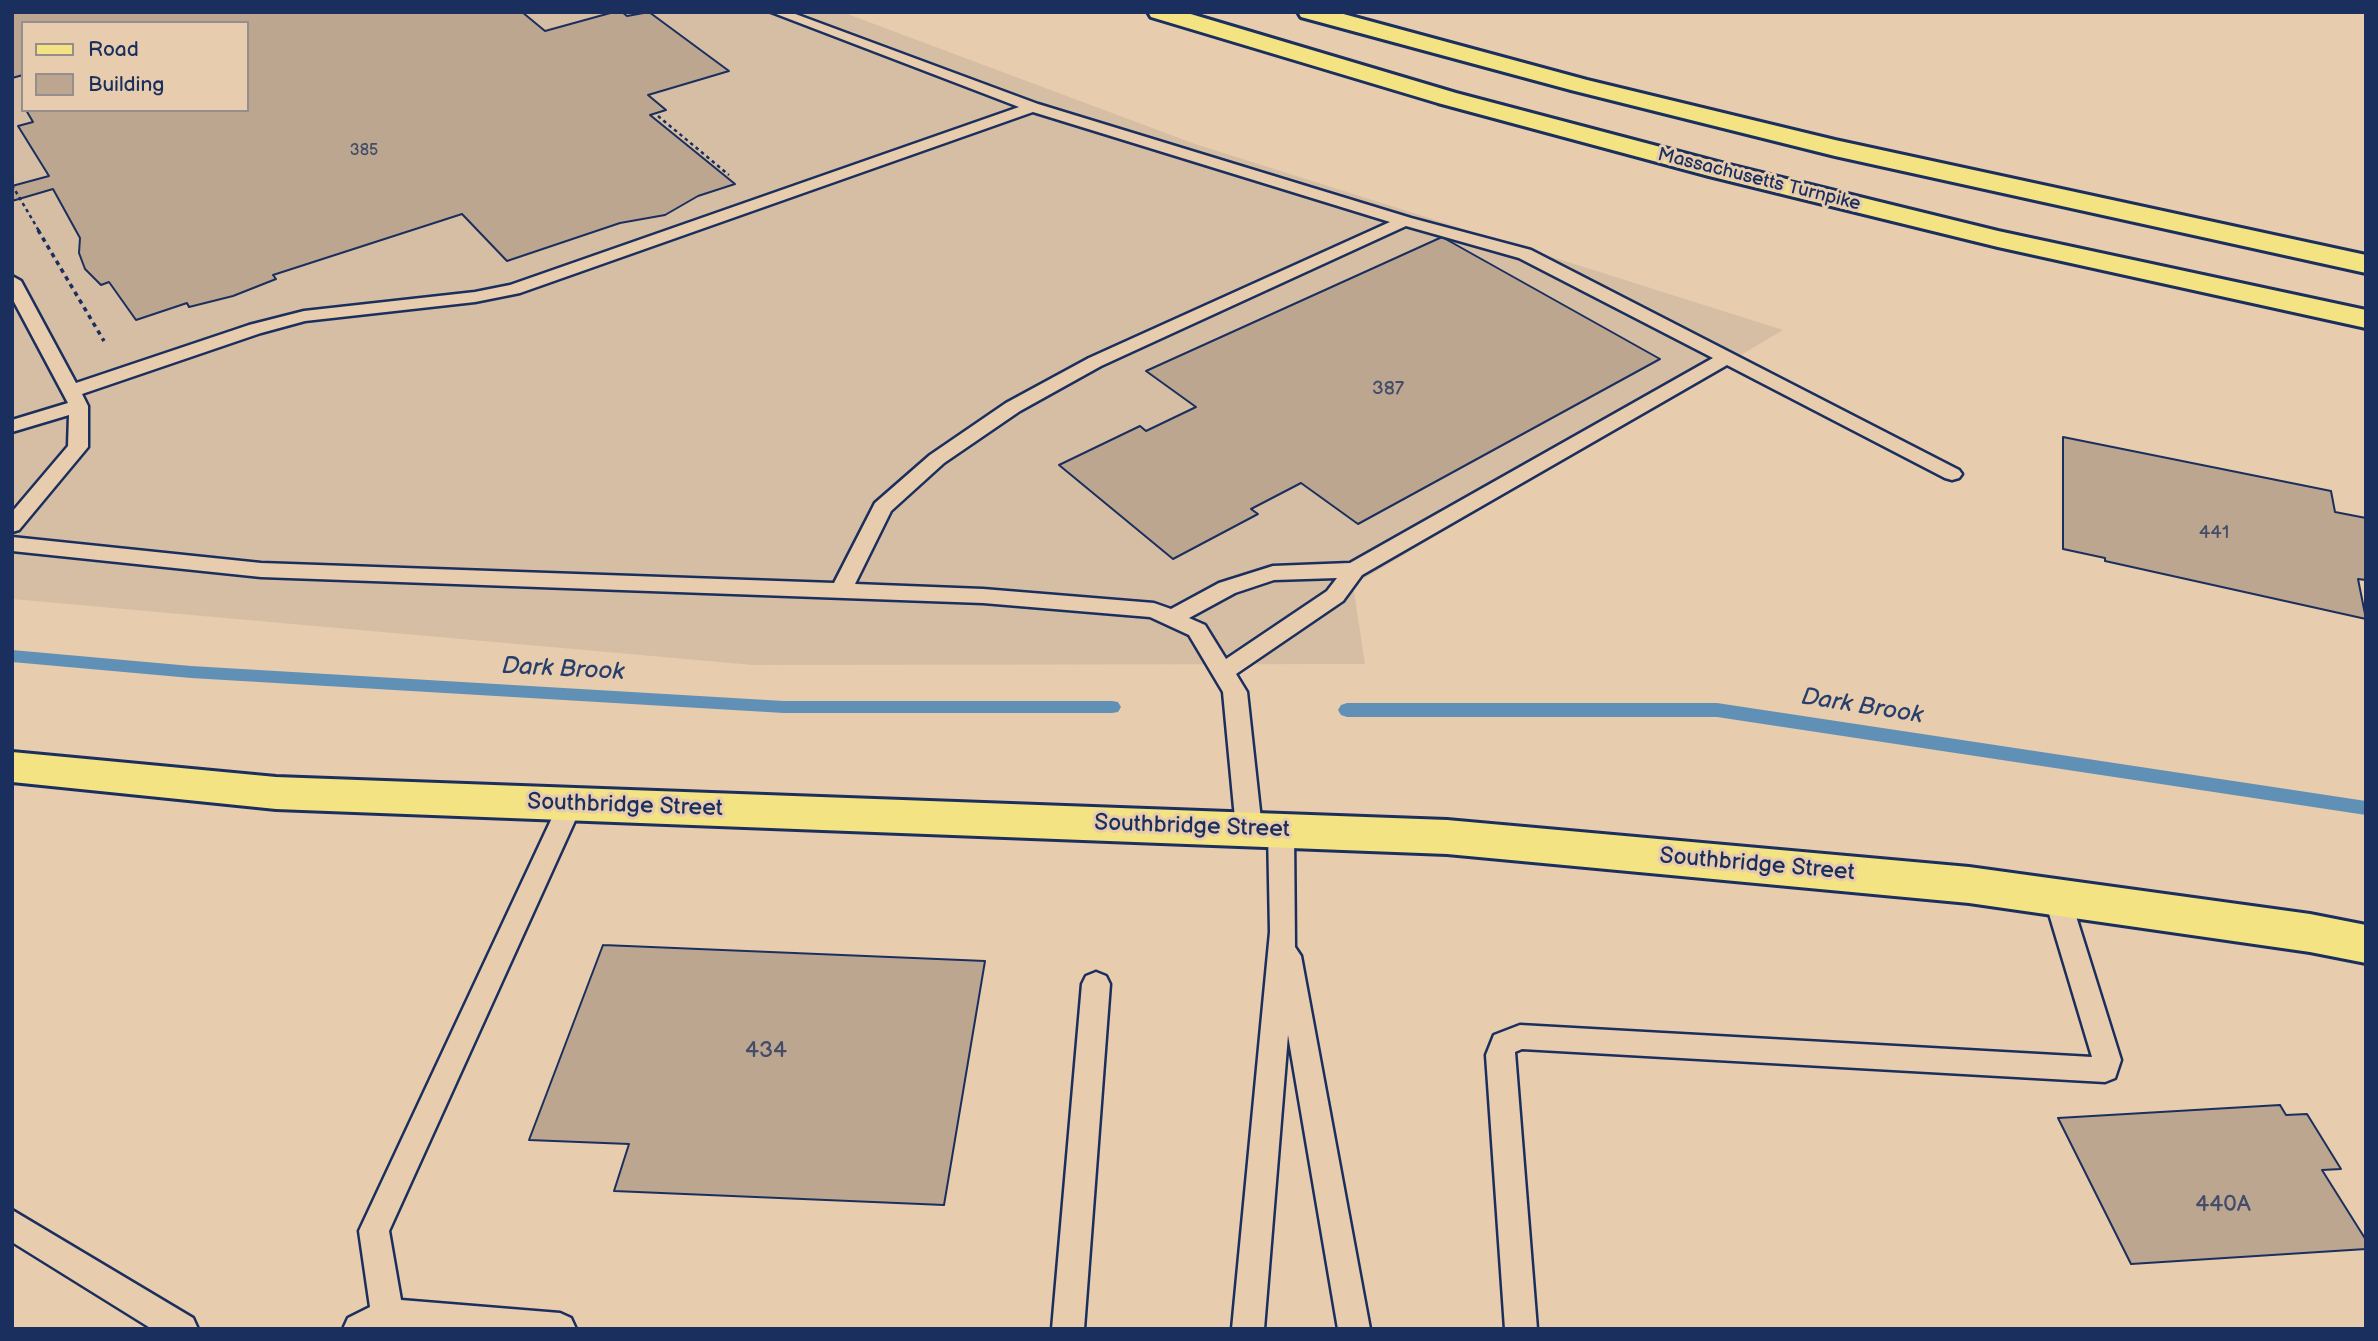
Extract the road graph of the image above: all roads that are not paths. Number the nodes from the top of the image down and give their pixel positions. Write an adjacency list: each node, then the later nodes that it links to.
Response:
1 (777, 12): 4 (lane)
2 (1159, 12): 8 (main road, Massachusetts Turnpike)
3 (1309, 12): 6 (main road)
4 (1033, 107): 5 (lane); 10 (lane)
5 (1405, 221): 9 (lane); 16 (lane)
6 (2366, 264)
7 (12, 281): 10 (lane)
8 (2366, 319)
9 (1727, 358): 12 (lane); 15 (lane)
10 (75, 398): 11 (lane); 13 (lane)
11 (12, 426)
12 (1952, 474)
13 (12, 525)
14 (12, 544): 16 (lane)
15 (1354, 570): 17 (lane); 18 (lane)
16 (841, 591): 17 (lane)
17 (1171, 618): 18 (lane)
18 (1223, 672): 21 (lane)
19 (12, 767): 20 (main road, Southbridge Street)
20 (571, 803): 21 (main road, Southbridge Street); 27 (lane)
21 (1265, 830): 22 (main road, Southbridge Street); 23 (lane)
22 (2057, 898): 24 (main road, Southbridge Street); 33 (lane)
23 (1283, 932): 31 (lane); 32 (lane)
24 (2366, 944)
25 (1096, 984): 30 (lane)
26 (12, 1225): 28 (lane)
27 (373, 1322): 29 (lane)
28 (182, 1329)
29 (560, 1329)
30 (1068, 1329)
31 (1248, 1329)
32 (1354, 1329)
33 (1521, 1329)

